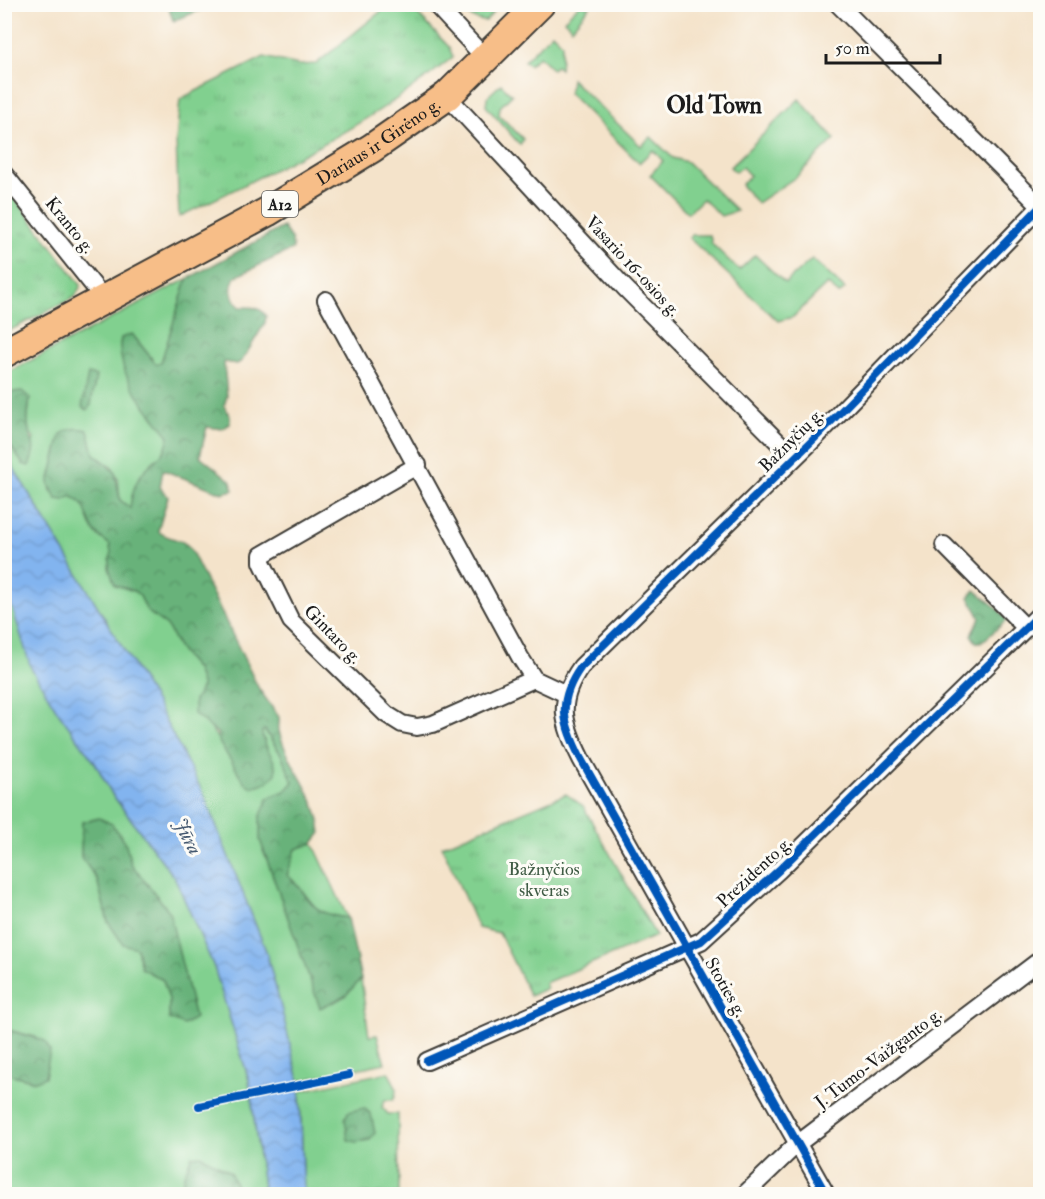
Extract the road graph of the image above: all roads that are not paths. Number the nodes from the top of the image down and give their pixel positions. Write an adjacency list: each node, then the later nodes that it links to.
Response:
1 (435, 4): 4 (street)
2 (540, 4): 4 (highway, Dariaus ir Girėno g. / A12)
3 (838, 4): 7 (street)
4 (486, 59): 5 (highway, Dariaus ir Girėno g. / A12)
5 (447, 96): 8 (highway, Dariaus ir Girėno g. / A12); 11 (street, Vasario 16-osios g.)
6 (4, 174): 8 (street, Kranto g.)
7 (1041, 207): 11 (street, Bažnyčių g.)
8 (105, 300): 10 (highway, Dariaus ir Girėno g. / A12)
9 (326, 300): 12 (street)
10 (4, 353)
11 (794, 458): 17 (street, Bažnyčių g.)
12 (418, 465): 16 (street); 16 (street, Gintaro g.)
13 (944, 545): 15 (street)
14 (1041, 614): 15 (street, Prezidento g.)
15 (1026, 627): 18 (street, Prezidento g.)
16 (534, 680): 17 (street)
17 (566, 694): 18 (street, Stoties g.)
18 (686, 948): 20 (street, Prezidento g.); 21 (street, Stoties g.)
19 (1041, 960): 21 (street, J. Tumo-Vaižganto g.)
20 (427, 1061)
21 (796, 1145): 22 (street, J. Tumo-Vaižganto g.); 23 (street, Stoties g.)
22 (745, 1194)
23 (826, 1194)

